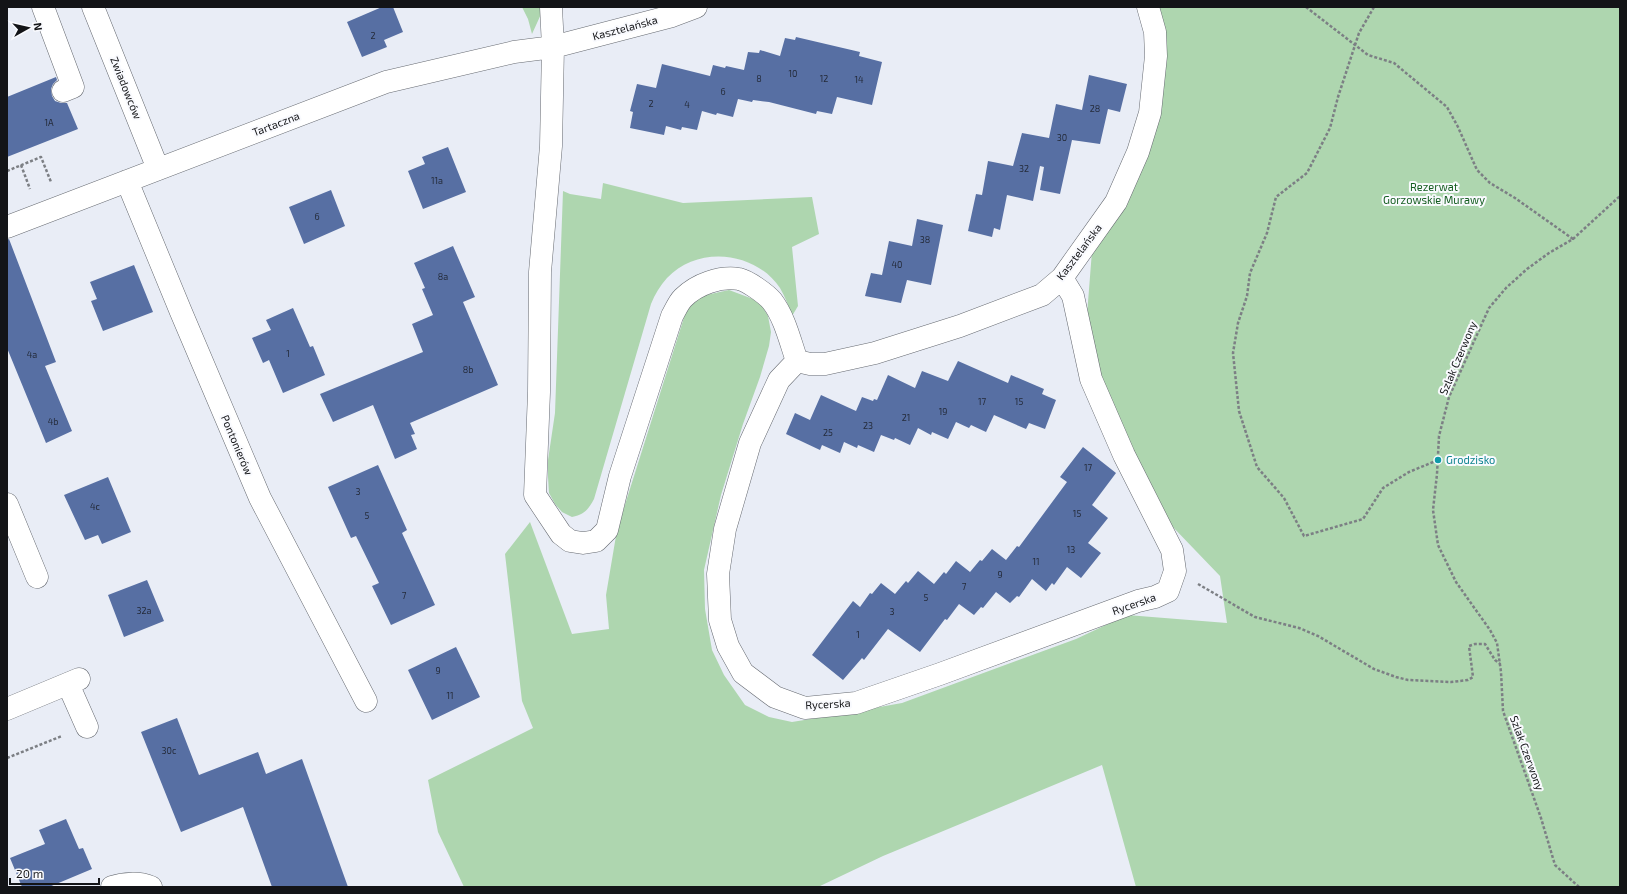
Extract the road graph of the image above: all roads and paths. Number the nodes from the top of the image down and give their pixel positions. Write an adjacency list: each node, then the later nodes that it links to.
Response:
1 (43, 7): 9 (street)
2 (93, 7): 10 (street, Zwiadowców)
3 (551, 7): 8 (street)
4 (696, 7): 8 (street, Kasztelańska)
5 (1148, 7): 17 (street, Kasztelańska)
6 (1306, 7): 16 (path)
7 (1374, 7): 19 (path)
8 (553, 47): 10 (street, Tartaczna); 18 (street)
9 (63, 91)
10 (158, 169): 12 (street, Tartaczna)
11 (7, 171): 14 (path)
12 (127, 181): 14 (street, Tartaczna); 24 (street, Pontonierów)
13 (1620, 196): 16 (path, Szlak Czerwony)
14 (60, 206): 15 (street, Tartaczna)
15 (7, 227)
16 (1572, 239): 19 (path, Szlak Czerwony)
17 (1062, 278): 18 (street, Kasztelańska); 21 (street)
18 (797, 361): 21 (street, Rycerska)
19 (1438, 460): 23 (path, Szlak Czerwony)
20 (7, 504): 22 (street)
21 (1175, 571): 23 (path)
22 (37, 577)
23 (1500, 664): 30 (path, Szlak Czerwony)
24 (366, 701)
25 (7, 708): 26 (street)
26 (87, 727): 27 (path)
27 (7, 758)
28 (112, 887): 29 (street)
29 (151, 887)
30 (1579, 887)

